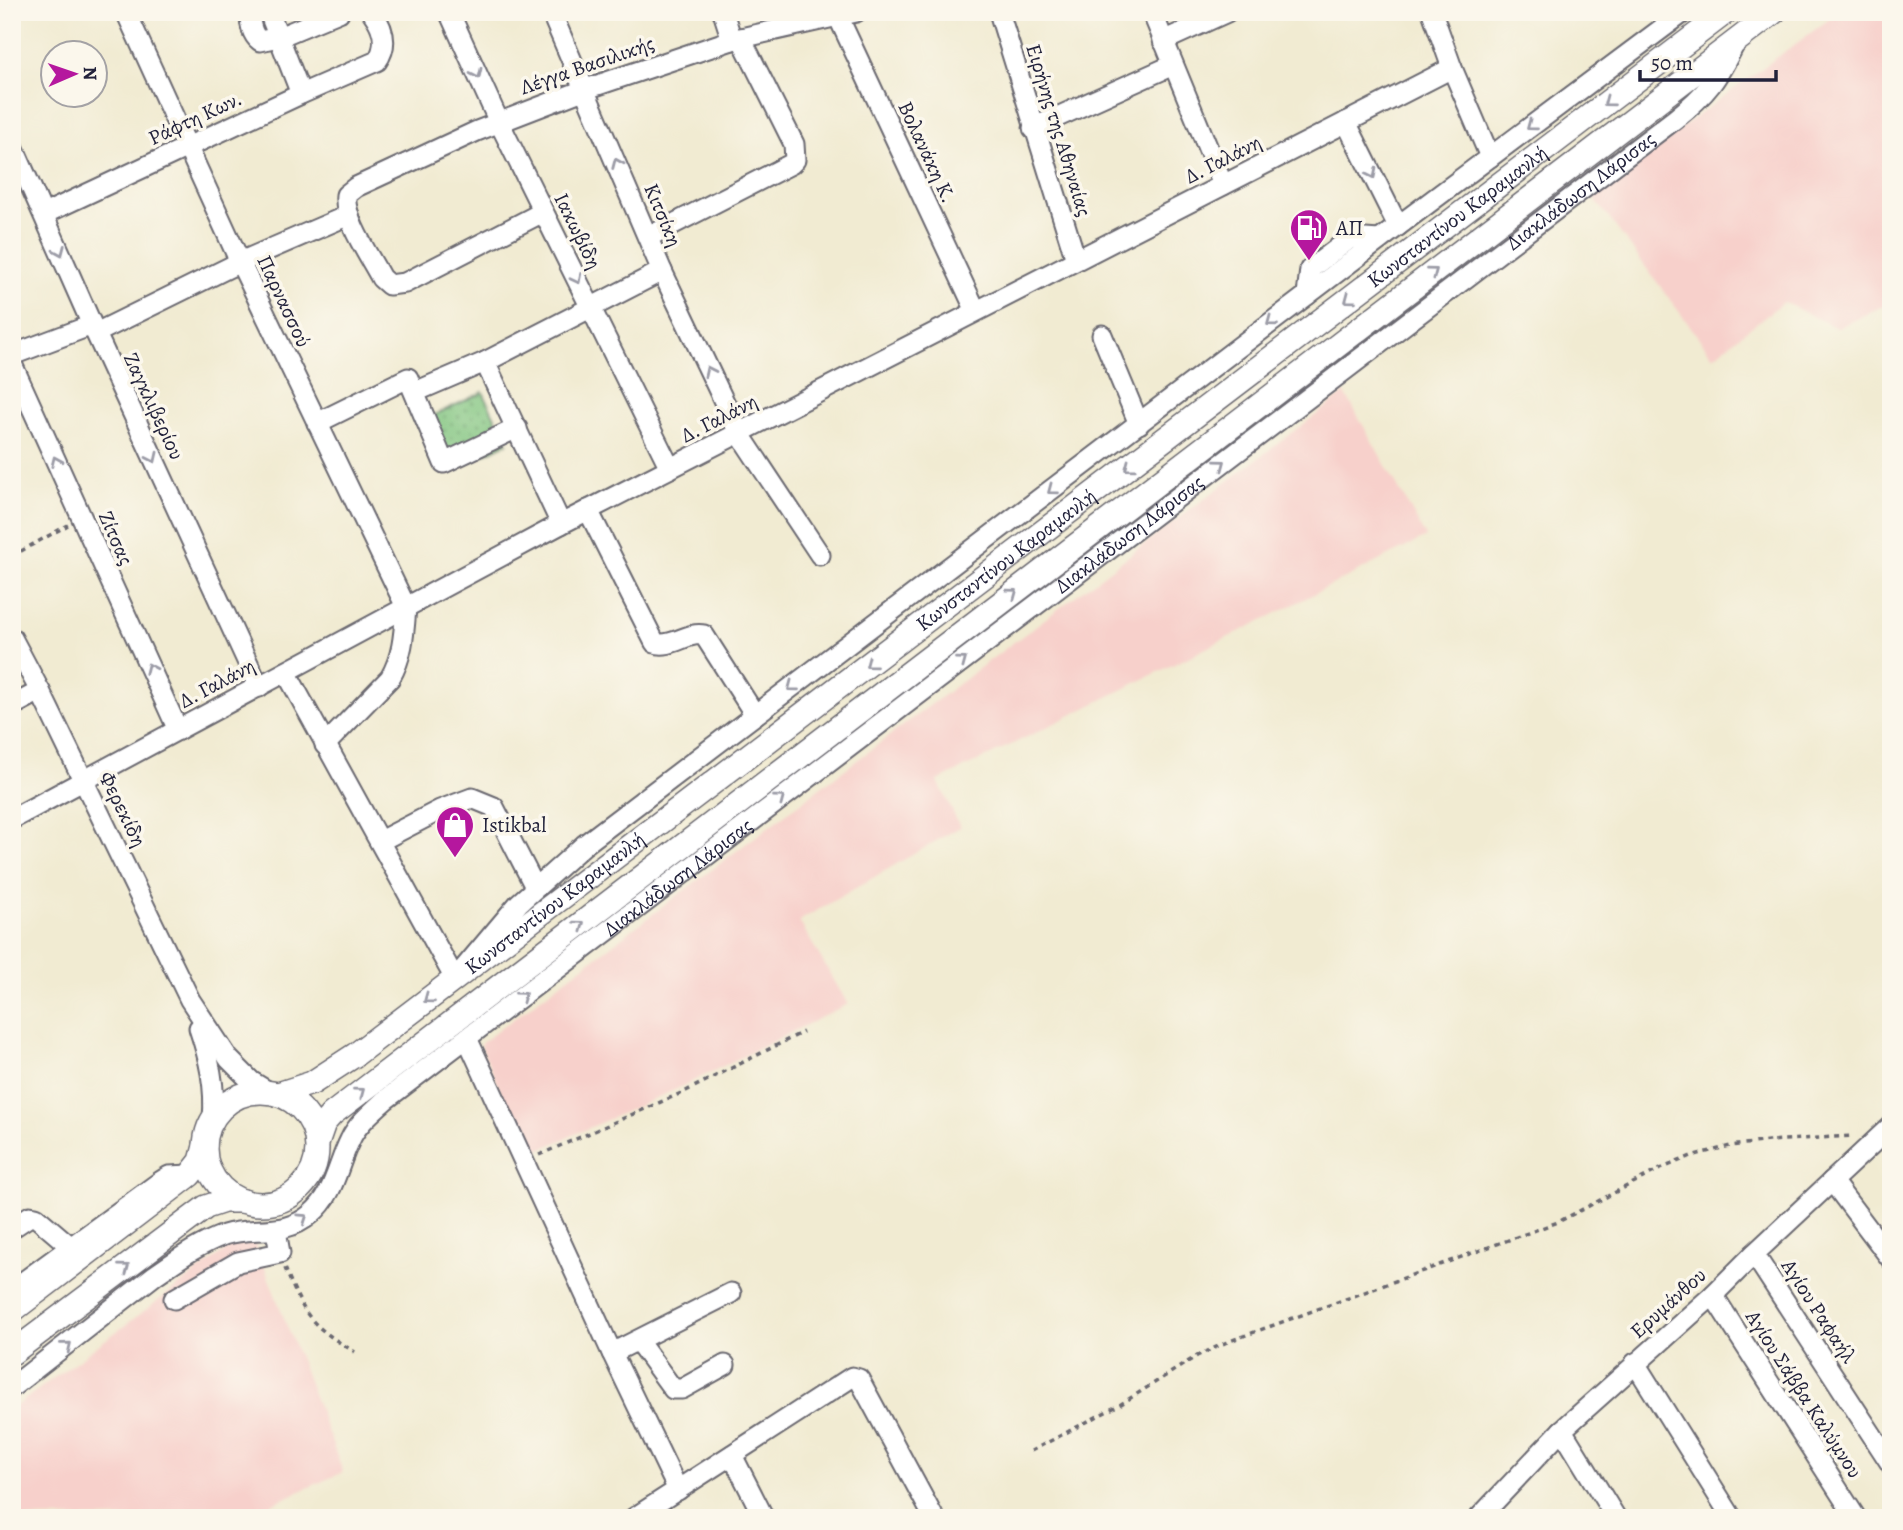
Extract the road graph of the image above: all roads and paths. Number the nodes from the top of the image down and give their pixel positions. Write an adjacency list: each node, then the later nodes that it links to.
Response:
1 (126, 12): 29 (street, Παρνασσού)
2 (252, 12): 17 (street)
3 (269, 12): 17 (street)
4 (340, 12): 17 (street)
5 (372, 12): 24 (street, Ράφτη Κων.)
6 (449, 12): 25 (street, Ιακωβίδη, one-way to 25)
7 (551, 12): 23 (street, Κιτσίκη)
8 (723, 12): 18 (street)
9 (999, 12): 27 (street, Ειρήνης της Αθηναίας)
10 (1152, 12): 20 (street)
11 (1227, 12): 20 (street)
12 (1432, 12): 22 (street)
13 (1726, 12): 71 (main road, Κωνσταντίνου Καραμανλή, one-way to 71)
14 (1774, 12): 19 (main road, Διακλάδωση Λάρισας)
15 (1682, 13): 30 (street, one-way to 30)
16 (844, 14): 18 (street, Λέγγα Βασιλικής); 41 (street, Βολανάκη Κ.)
17 (279, 37): 24 (street)
18 (736, 39): 23 (street, Λέγγα Βασιλικής); 36 (street)
19 (1736, 40): 74 (street, Διακλάδωση Λάρισας, one-way to 19); 78 (main road, Κωνσταντίνου Καραμανλή, one-way to 19)
20 (1163, 41): 21 (street)
21 (1173, 65): 27 (street); 31 (street)
22 (1452, 68): 26 (street, Δ. Γαλάνη); 30 (street)
23 (586, 89): 25 (street, Λέγγα Βασιλικής); 36 (street, Κιτσίκη, one-way to 23)
24 (301, 93): 29 (street, Ράφτη Κων.)
25 (499, 122): 32 (street, Ιακωβίδη); 34 (street, Λέγγα Βασιλικής)
26 (1346, 122): 31 (street, Δ. Γαλάνη); 35 (street, one-way to 35)
27 (1033, 128): 37 (street, Ειρήνης της Αθηναίας)
28 (12, 144): 33 (street, Ζαγκλιβερίου)
29 (186, 147): 33 (street, Ράφτη Κων.); 38 (street, Παρνασσού)
30 (1490, 157): 35 (street)
31 (1223, 185): 37 (street, Δ. Γαλάνη)
32 (543, 212): 34 (street); 40 (street, Ιακωβίδη, one-way to 40)
33 (44, 214): 42 (street, Ζαγκλιβερίου, one-way to 42)
34 (349, 215): 38 (street)
35 (1398, 226): 49 (street, one-way to 49)
36 (648, 237): 39 (street, Κιτσίκη)
37 (1076, 260): 41 (street, Δ. Γαλάνη)
38 (240, 262): 42 (street); 48 (street, Παρνασσού)
39 (662, 271): 40 (street); 51 (street, Κιτσίκη, one-way to 39)
40 (590, 307): 45 (street); 52 (street, Ιακωβίδη)
41 (976, 311): 51 (street, Δ. Γαλάνη)
42 (94, 329): 44 (street); 61 (street, Ζαγκλιβερίου, one-way to 61)
43 (1102, 335): 49 (street)
44 (12, 355)
45 (485, 362): 47 (street); 50 (street)
46 (12, 364): 54 (street, Ζίτσας, one-way to 46)
47 (415, 392): 48 (street); 50 (street)
48 (317, 423): 58 (street, Παρνασσού)
49 (1139, 424): 64 (street, one-way to 64)
50 (517, 428): 55 (street)
51 (739, 433): 52 (street, Δ. Γαλάνη); 56 (street, Κιτσίκη)
52 (670, 468): 53 (street, Δ. Γαλάνη)
53 (588, 510): 55 (street, Δ. Γαλάνη); 64 (street)
54 (82, 517): 57 (path); 65 (street, Ζίτσας, one-way to 54)
55 (561, 524): 58 (street, Δ. Γαλάνη)
56 (820, 555)
57 (12, 556)
58 (406, 607): 60 (street, Δ. Γαλάνη); 66 (street)
59 (12, 638): 62 (street, Φερεκίδη)
60 (286, 672): 61 (street, Δ. Γαλάνη); 66 (street)
61 (259, 687): 65 (street, Δ. Γαλάνη)
62 (40, 691): 63 (street); 67 (street, Φερεκίδη)
63 (12, 706)
64 (755, 715): 70 (street)
65 (178, 730): 67 (street, Δ. Γαλάνη)
66 (325, 745): 69 (street)
67 (84, 781): 68 (street, Δ. Γαλάνη); 72 (street, Φερεκίδη)
68 (12, 819)
69 (380, 841): 70 (street); 71 (street)
70 (535, 887): 71 (street)
71 (455, 979): 75 (main road, Κωνσταντίνου Καραμανλή, one-way to 75)
72 (190, 1000): 75 (street, Φερεκίδη); 76 (street, Φερεκίδη)
73 (803, 1032): 80 (path)
74 (467, 1038): 80 (street); 85 (street, Διακλάδωση Λάρισας, one-way to 74)
75 (274, 1093): 76 (main road); 78 (main road)
76 (213, 1119): 79 (main road)
77 (1885, 1131): 82 (street, Ερυμάνθου); 103 (path)
78 (317, 1143): 83 (main road)
79 (205, 1146): 81 (main road); 83 (main road)
80 (524, 1161): 98 (street)
81 (190, 1175): 86 (street); 94 (main road)
82 (1832, 1181): 88 (street, Ερυμάνθου); 89 (street)
83 (243, 1201): 97 (main road, one-way to 83)
84 (12, 1228): 86 (street)
85 (276, 1231): 87 (street); 101 (street, one-way to 85)
86 (70, 1246): 90 (street)
87 (280, 1253): 93 (street); 96 (path)
88 (1754, 1254): 92 (street, Ερυμάνθου); 105 (street, Αγίου Ραφαήλ)
89 (1891, 1259)
90 (12, 1290)
91 (731, 1293): 95 (street)
92 (1713, 1295): 99 (street, Ερυμάνθου); 113 (street, Αγίου Σάββα Καλύμνου)
93 (174, 1299)
94 (12, 1311)
95 (639, 1341): 98 (street); 100 (street)
96 (355, 1352)
97 (12, 1353)
98 (612, 1353): 106 (street)
99 (1635, 1363): 102 (street, Ερυμάνθου); 112 (street)
100 (725, 1365)
101 (12, 1387)
102 (1562, 1430): 107 (street, Ερυμάνθου); 111 (street)
103 (1031, 1451)
104 (732, 1455): 106 (street); 109 (street); 110 (street)
105 (1891, 1464)
106 (678, 1490): 108 (street)
107 (1486, 1515)
108 (634, 1518)
109 (764, 1518)
110 (934, 1518)
111 (1616, 1518)
112 (1731, 1518)
113 (1856, 1518)

